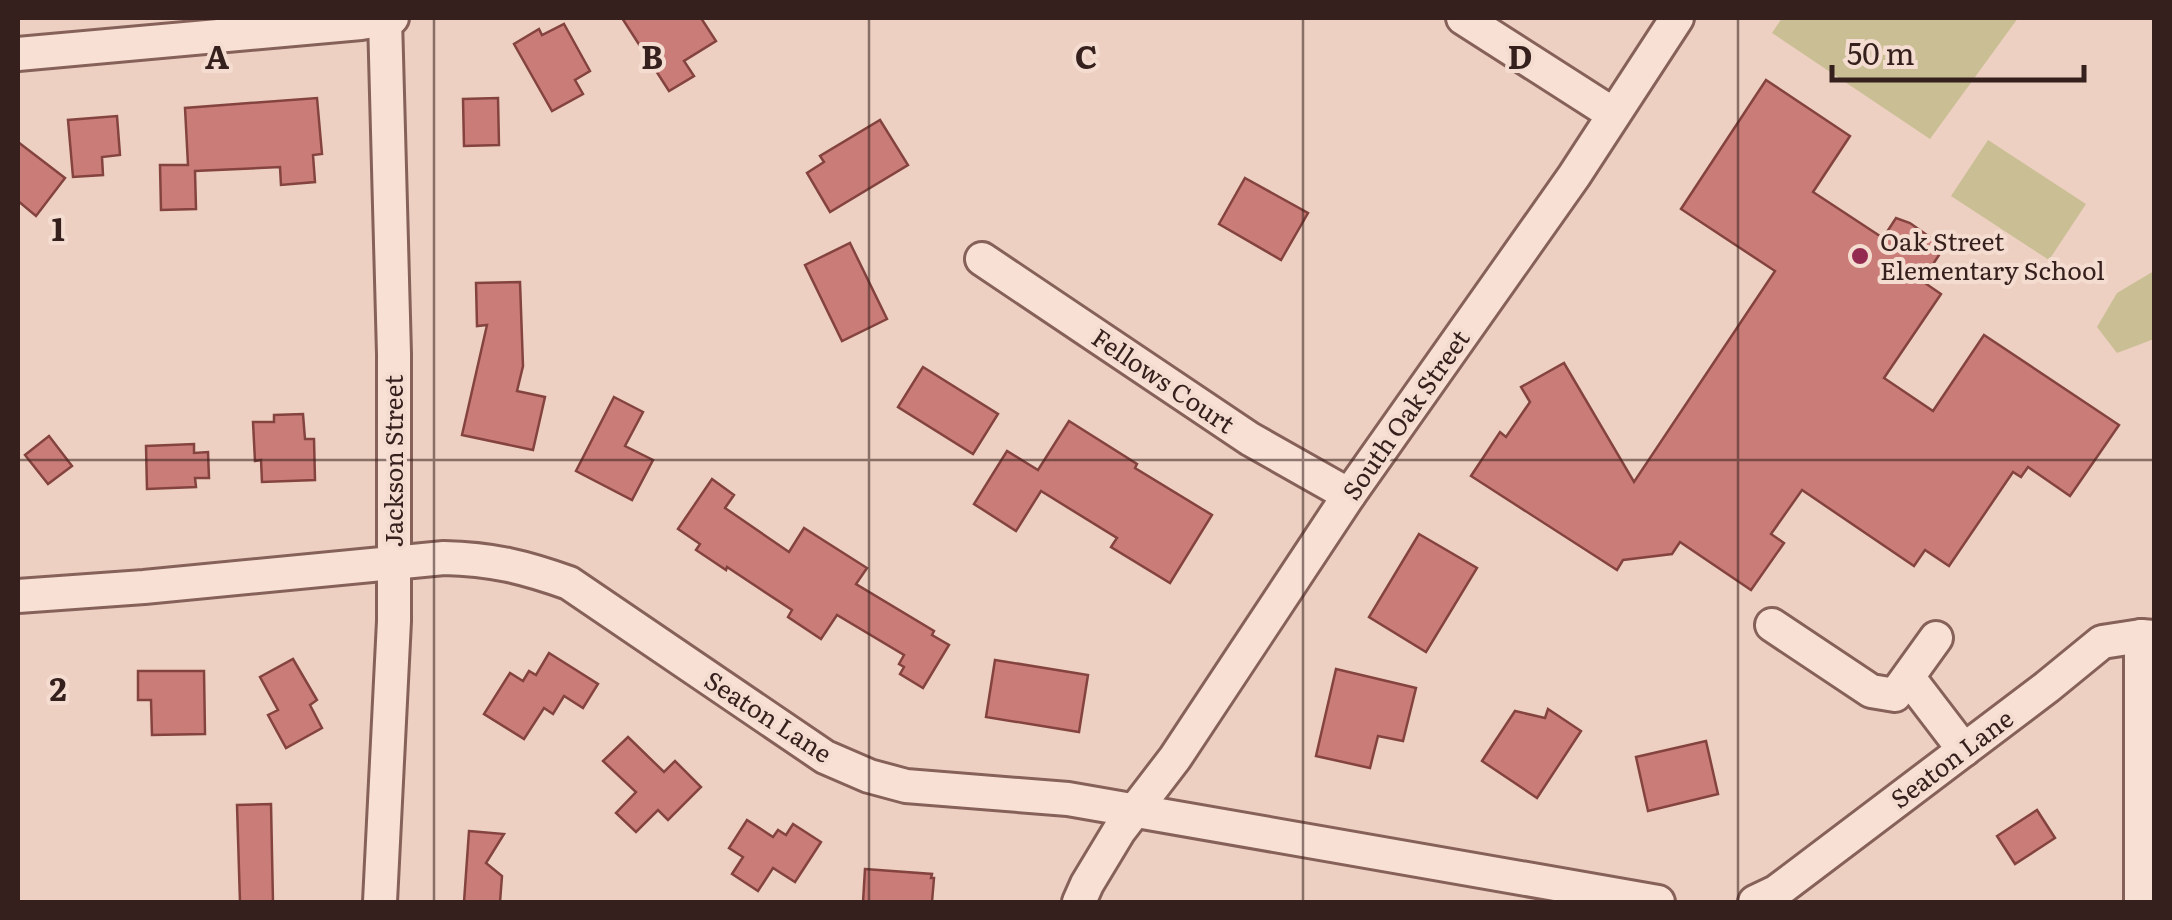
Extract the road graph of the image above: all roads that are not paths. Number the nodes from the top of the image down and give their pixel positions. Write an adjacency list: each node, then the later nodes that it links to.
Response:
1 (388, 18): 4 (street); 8 (street, Jackson Street)
2 (1463, 18): 5 (street)
3 (1678, 18): 5 (street, South Oak Street)
4 (18, 54)
5 (1614, 114): 7 (street, South Oak Street)
6 (982, 259): 7 (street, Fellows Court)
7 (1349, 495): 15 (street, South Oak Street)
8 (394, 562): 9 (street, Seaton Lane); 15 (street, Seaton Lane); 16 (street, Jackson Street)
9 (18, 596)
10 (1772, 625): 13 (street)
11 (2148, 637): 14 (street, Seaton Lane); 20 (street)
12 (1936, 638): 13 (street)
13 (1908, 678): 14 (street)
14 (1964, 750): 19 (street, Seaton Lane)
15 (1134, 810): 17 (street, South Oak Street); 18 (street, Seaton Lane)
16 (380, 902)
17 (1079, 902)
18 (1658, 902)
19 (1755, 902)
20 (2141, 902)

